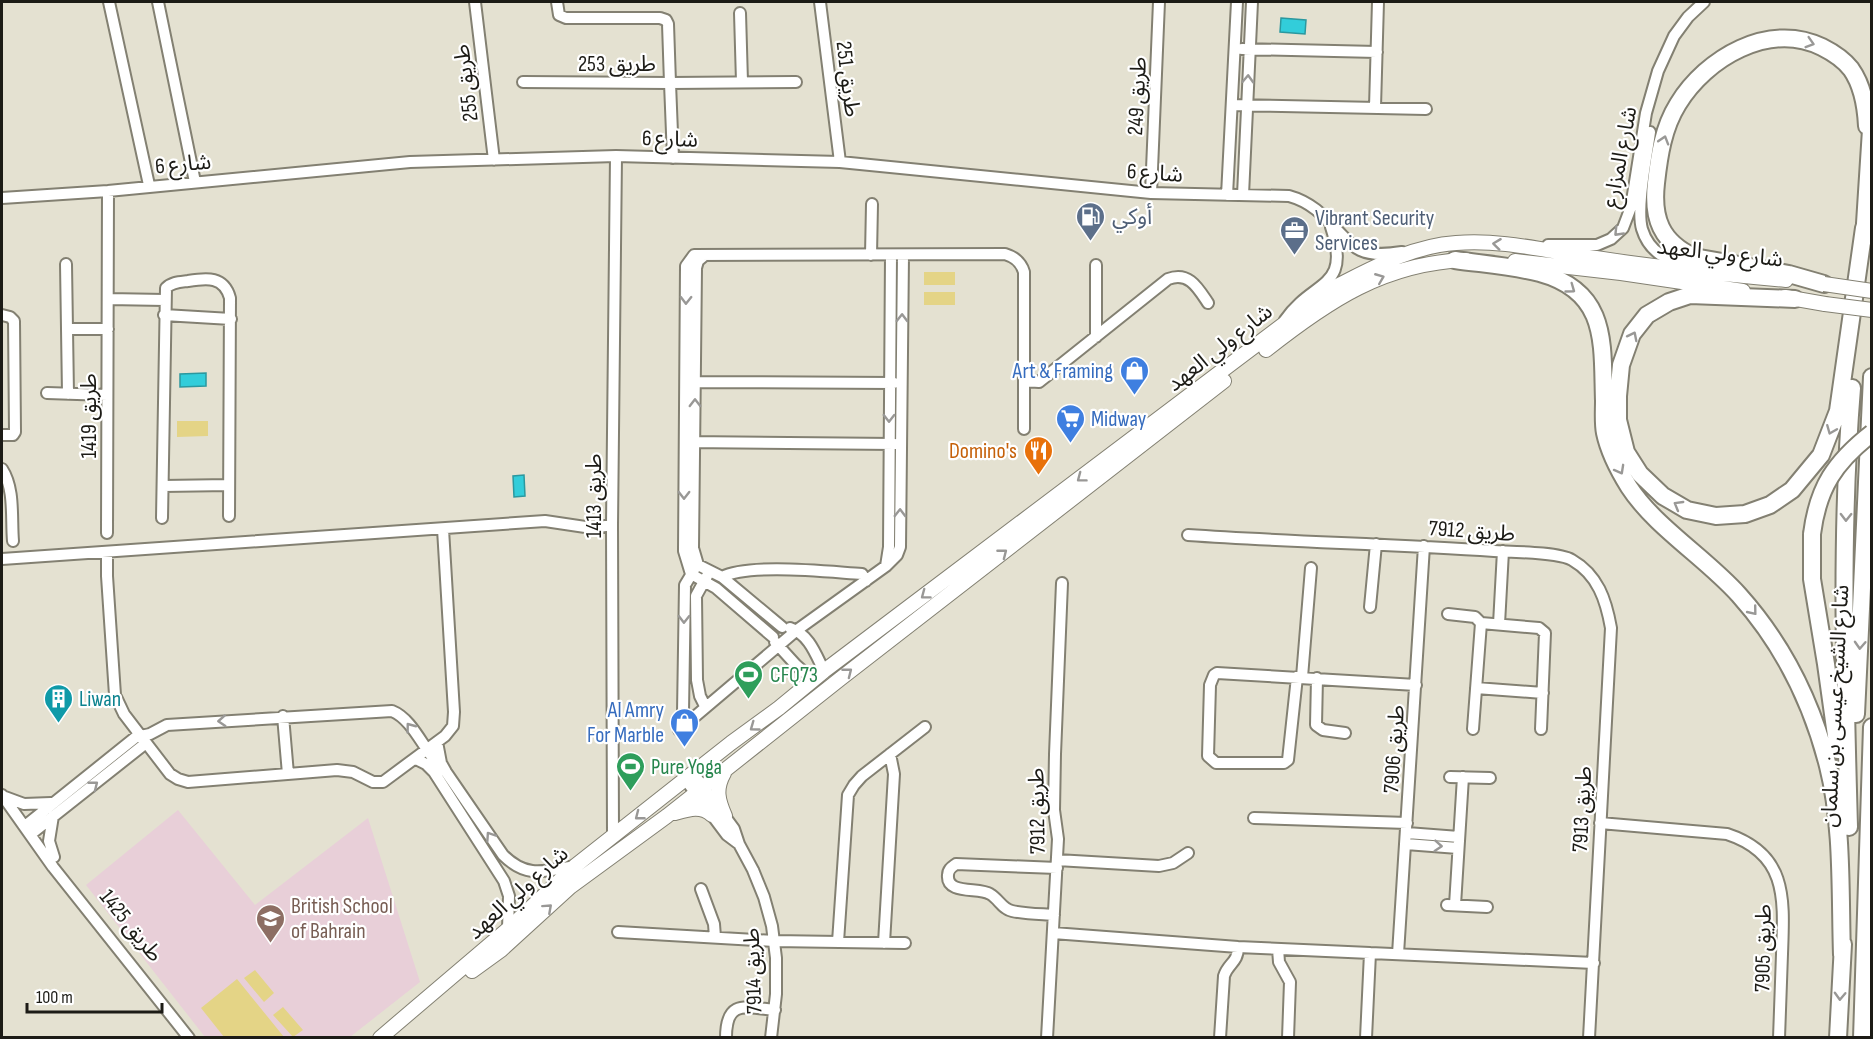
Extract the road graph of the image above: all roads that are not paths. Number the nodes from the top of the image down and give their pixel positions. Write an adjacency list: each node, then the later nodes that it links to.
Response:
1 (109, 2): 31 (street)
2 (158, 2): 30 (street)
3 (475, 2): 28 (street, طريق 255)
4 (557, 2): 18 (street, طريق 253)
5 (820, 2): 29 (street, طريق 251)
6 (1159, 2): 33 (street, طريق 249)
7 (1237, 2): 12 (street)
8 (1252, 2): 13 (street)
9 (1378, 2): 14 (street)
10 (1704, 2): 19 (street, شارع المزارع)
11 (740, 13): 16 (street)
12 (1235, 48): 13 (street); 20 (street)
13 (1249, 49): 14 (street); 21 (street, one-way to 13)
14 (1377, 52): 22 (street)
15 (523, 82): 18 (street, طريق 253)
16 (741, 82): 17 (street); 18 (street)
17 (796, 82)
18 (670, 83): 27 (street)
19 (1651, 96): 40 (street, شارع المزارع, one-way to 40); 48 (street, شارع المزارع)
20 (1232, 105): 21 (street); 34 (street)
21 (1247, 105): 22 (street); 35 (street)
22 (1375, 106): 23 (street)
23 (1426, 109)
24 (1872, 114): 25 (highway)
25 (1869, 145): 39 (highway); 49 (highway, one-way to 25)
26 (616, 156): 27 (street, شارع 6); 28 (street, شارع 6); 83 (street, طريق 1413)
27 (673, 158): 29 (street, شارع 6)
28 (494, 160): 30 (street, شارع 6)
29 (840, 162): 33 (street, شارع 6)
30 (195, 182): 31 (street, شارع 6)
31 (149, 186): 32 (street, شارع 6)
32 (108, 191): 36 (street, شارع 6); 51 (street, طريق 1419)
33 (1151, 193): 34 (street, شارع 6)
34 (1227, 195): 35 (street, شارع 6)
35 (1243, 195): 38 (street, شارع 6)
36 (2, 198)
37 (872, 204): 42 (street)
38 (1329, 221): 41 (street, شارع 6); 59 (street)
39 (1864, 228): 52 (highway, one-way to 52); 146 (highway, one-way to 146)
40 (1525, 247): 41 (main road, شارع ولي العهد, one-way to 41); 48 (main road, شارع ولي العهد)
41 (1425, 248): 59 (main road, شارع ولي العهد)
42 (871, 255): 43 (street); 65 (street)
43 (891, 255): 44 (street); 66 (street)
44 (903, 255): 64 (street); 67 (street, one-way to 44)
45 (1455, 260): 52 (main road, شارع ولي العهد); 124 (main road, شارع ولي العهد, one-way to 45); 174 (highway, one-way to 174)
46 (66, 264): 60 (street)
47 (1096, 265): 62 (street)
48 (1713, 273): 49 (main road, شارع ولي العهد)
49 (1824, 285): 50 (main road, شارع ولي العهد, bridge)
50 (1872, 291)
51 (108, 299): 53 (street); 61 (street, طريق 1419)
52 (1795, 299): 55 (main road, شارع ولي العهد, bridge)
53 (165, 300): 57 (street); 58 (street)
54 (1208, 303): 62 (street)
55 (1872, 310)
56 (2, 315): 73 (street)
57 (164, 315): 58 (street); 79 (street)
58 (231, 319): 78 (street)
59 (1283, 324): 108 (main road, شارع ولي العهد, one-way to 108)
60 (67, 329): 61 (street); 69 (street)
61 (108, 329): 70 (street, طريق 1419)
62 (1096, 337): 64 (street)
63 (1872, 377): 146 (highway, شارع الشيخ عيسى بن سلمان, one-way to 146)
64 (1024, 381): 71 (street)
65 (690, 382): 66 (street); 74 (street)
66 (889, 383): 67 (street); 75 (street, one-way to 75)
67 (901, 383): 76 (street)
68 (47, 393): 69 (street)
69 (68, 394): 70 (street)
70 (107, 395): 85 (street, طريق 1419)
71 (1024, 429)
72 (1872, 433): 153 (highway, bridge)
73 (2, 435)
74 (690, 442): 75 (street); 95 (street)
75 (889, 444): 76 (street); 93 (street)
76 (901, 444): 93 (street, one-way to 76)
77 (2, 470): 82 (street)
78 (229, 485): 79 (street); 80 (street)
79 (163, 486): 81 (street)
80 (229, 516)
81 (162, 518)
82 (7, 522): 87 (street)
83 (612, 525): 84 (street); 149 (street, طريق 1413)
84 (442, 529): 91 (street); 125 (street)
85 (107, 533)
86 (1188, 535): 88 (street, طريق 7912)
87 (13, 541)
88 (1376, 544): 89 (street, طريق 7912); 101 (street)
89 (1424, 546): 90 (street, طريق 7912); 111 (street, طريق 7906)
90 (1503, 551): 100 (street, طريق 7912); 104 (street)
91 (107, 552): 92 (street); 123 (street)
92 (2, 560)
93 (886, 566): 98 (street)
94 (1311, 568): 109 (street)
95 (695, 570): 96 (street); 116 (street, one-way to 116)
96 (706, 576): 97 (street); 107 (street); 114 (street)
97 (722, 576): 98 (street); 105 (street)
98 (866, 581): 106 (street)
99 (1062, 583): 156 (street, طريق 7912)
100 (1599, 585): 145 (street, طريق 7913)
101 (1370, 607)
102 (1448, 614): 103 (street)
103 (1480, 622): 104 (street); 112 (street)
104 (1499, 624): 113 (street)
105 (782, 627): 106 (street); 107 (street)
106 (797, 630): 107 (street); 108 (street)
107 (776, 642): 108 (street); 114 (street)
108 (819, 676): 124 (main road); 135 (main road, شارع ولي العهد, one-way to 135)
109 (1300, 677): 109 (street); 110 (street)
110 (1317, 678): 111 (street); 122 (street)
111 (1416, 684): 148 (street, طريق 7906)
112 (1476, 688): 113 (street); 119 (street)
113 (1543, 693): 120 (street)
114 (705, 706): 116 (street)
115 (283, 716): 123 (street, one-way to 123); 126 (street, one-way to 115); 134 (street)
116 (688, 722): 121 (street)
117 (925, 727): 128 (street)
118 (1872, 727): 129 (highway, شارع الشيخ عيسى بن سلمان)
119 (1473, 729)
120 (1542, 729)
121 (679, 730)
122 (1345, 733)
123 (142, 739): 127 (street); 130 (street); 141 (street)
124 (762, 741): 132 (main road, شارع ولي العهد)
125 (437, 742): 126 (street); 133 (street)
126 (427, 750): 131 (street); 133 (street)
127 (154, 753): 130 (street); 134 (street)
128 (890, 754): 167 (street); 168 (street)
129 (1871, 754): 176 (highway, شارع الشيخ عيسى بن سلمان)
130 (128, 758): 141 (street, one-way to 130)
131 (416, 759): 134 (street); 155 (street)
132 (724, 771): 139 (main road, شارع ولي العهد); 143 (main road)
133 (446, 772): 152 (street, one-way to 133)
134 (288, 774)
135 (689, 776): 139 (street, طريق 7914); 149 (main road, شارع ولي العهد, one-way to 149)
136 (1449, 777): 137 (street)
137 (1463, 777): 138 (street); 150 (street)
138 (1490, 778)
139 (700, 790): 142 (main road, شارع ولي العهد); 143 (street, طريق 7914)
140 (2, 795): 141 (street); 147 (street, طريق 1425)
141 (55, 807): 147 (street); 154 (street)
142 (667, 816): 143 (main road); 177 (main road, شارع ولي العهد, one-way to 142)
143 (719, 816): 166 (street, طريق 7914)
144 (1254, 818): 148 (street)
145 (1600, 823): 175 (street, طريق 7913); 190 (street, طريق 7905)
146 (1850, 827): 153 (highway, شارع الشيخ عيسى بن سلمان)
147 (30, 833): 154 (street, طريق 1425); 180 (street, طريق 1425)
148 (1407, 833): 150 (street); 173 (street, طريق 7906)
149 (612, 836): 157 (main road, شارع ولي العهد)
150 (1459, 842): 159 (street)
151 (1188, 853): 156 (street)
152 (503, 855): 155 (street); 157 (street)
153 (1848, 857): 174 (highway, شارع الشيخ عيسى بن سلمان)
154 (54, 858): 181 (street, طريق 1425)
155 (493, 862): 161 (street)
156 (1057, 864): 160 (street, طريق 7912); 160 (street)
157 (575, 866): 161 (main road, شارع ولي العهد)
158 (701, 889): 165 (street)
159 (1487, 907)
160 (1054, 915): 164 (street, طريق 7912)
161 (508, 929): 177 (main road, شارع ولي العهد)
162 (1872, 929): 176 (highway)
163 (618, 932): 165 (street)
164 (1053, 933): 170 (street); 185 (street, طريق 7912)
165 (715, 937): 166 (street)
166 (774, 941): 167 (street); 178 (street, طريق 7914)
167 (838, 942): 168 (street)
168 (884, 943): 169 (street)
169 (905, 943)
170 (1238, 947): 171 (street); 186 (street)
171 (1278, 949): 172 (street); 187 (street)
172 (1370, 953): 173 (street); 188 (street)
173 (1398, 954): 175 (street)
174 (1842, 955): 191 (highway, شارع الشيخ عيسى بن سلمان, one-way to 191)
175 (1594, 963): 189 (street, طريق 7913)
176 (1865, 969): 192 (highway, شارع الشيخ عيسى بن سلمان)
177 (448, 985): 182 (main road, شارع ولي العهد); 183 (main road, شارع ولي العهد)
178 (775, 1010): 179 (street, طريق 7914); 184 (street)
179 (773, 1035)
180 (189, 1038)
181 (196, 1038)
182 (380, 1038)
183 (388, 1038)
184 (726, 1038)
185 (1047, 1038)
186 (1220, 1038)
187 (1288, 1038)
188 (1366, 1038)
189 (1589, 1038)
190 (1779, 1038)
191 (1838, 1038)
192 (1862, 1038)

